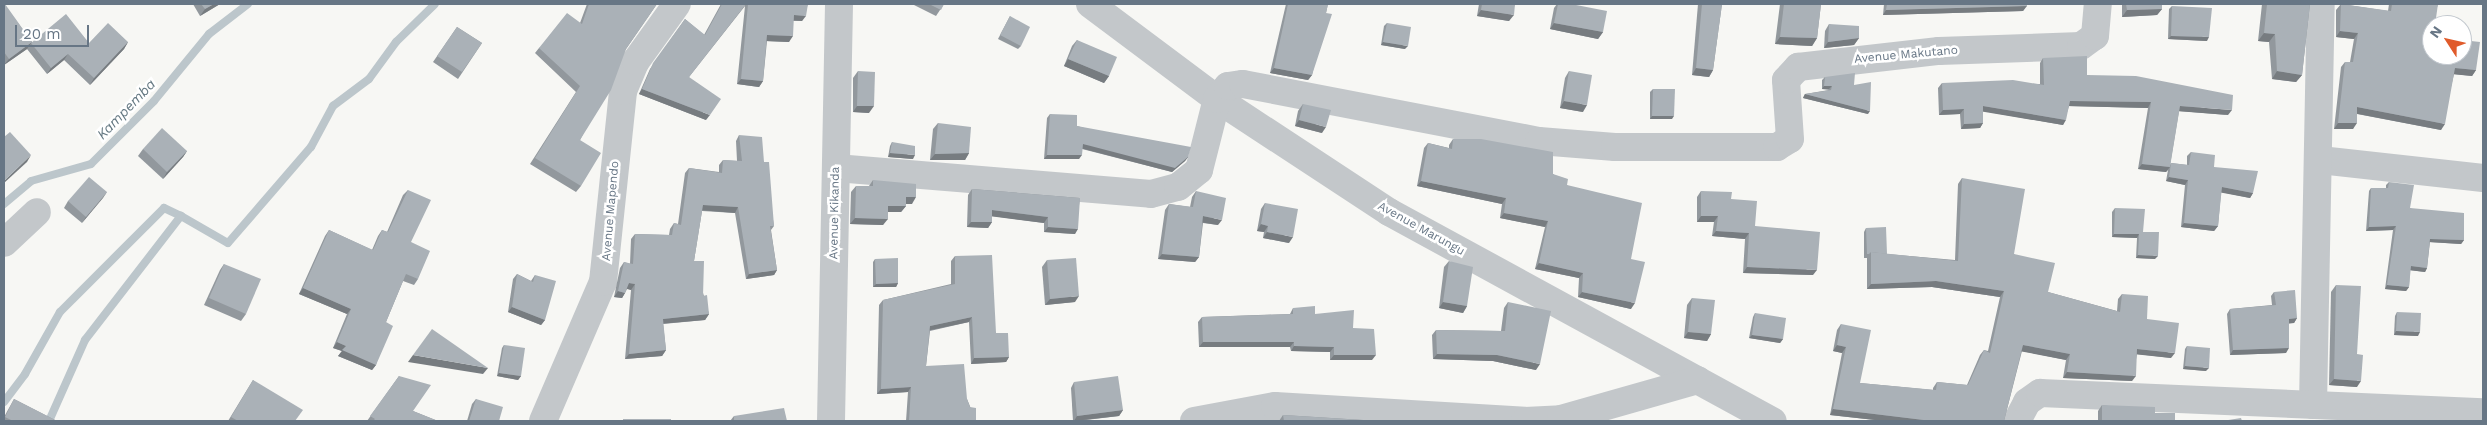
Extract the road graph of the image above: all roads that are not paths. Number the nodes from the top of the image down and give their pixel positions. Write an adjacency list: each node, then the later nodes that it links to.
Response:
1 (677, 4): 15 (street, Avenue Mapendo)
2 (839, 4): 8 (street, Avenue Kikanda)
3 (1090, 4): 6 (street, Avenue Marungu)
4 (2098, 4): 6 (street, Avenue Makutano)
5 (2321, 4): 7 (street)
6 (1217, 99): 8 (street); 12 (street, Avenue Marungu)
7 (2320, 160): 9 (street); 13 (street)
8 (836, 168): 16 (street, Avenue Kikanda)
9 (2483, 178)
10 (37, 212): 11 (street)
11 (4, 243)
12 (1698, 380): 17 (street); 18 (street, Avenue Marungu)
13 (2312, 405): 14 (street); 19 (street)
14 (2483, 412)
15 (542, 421)
16 (831, 421)
17 (1194, 421)
18 (1773, 421)
19 (2017, 421)

